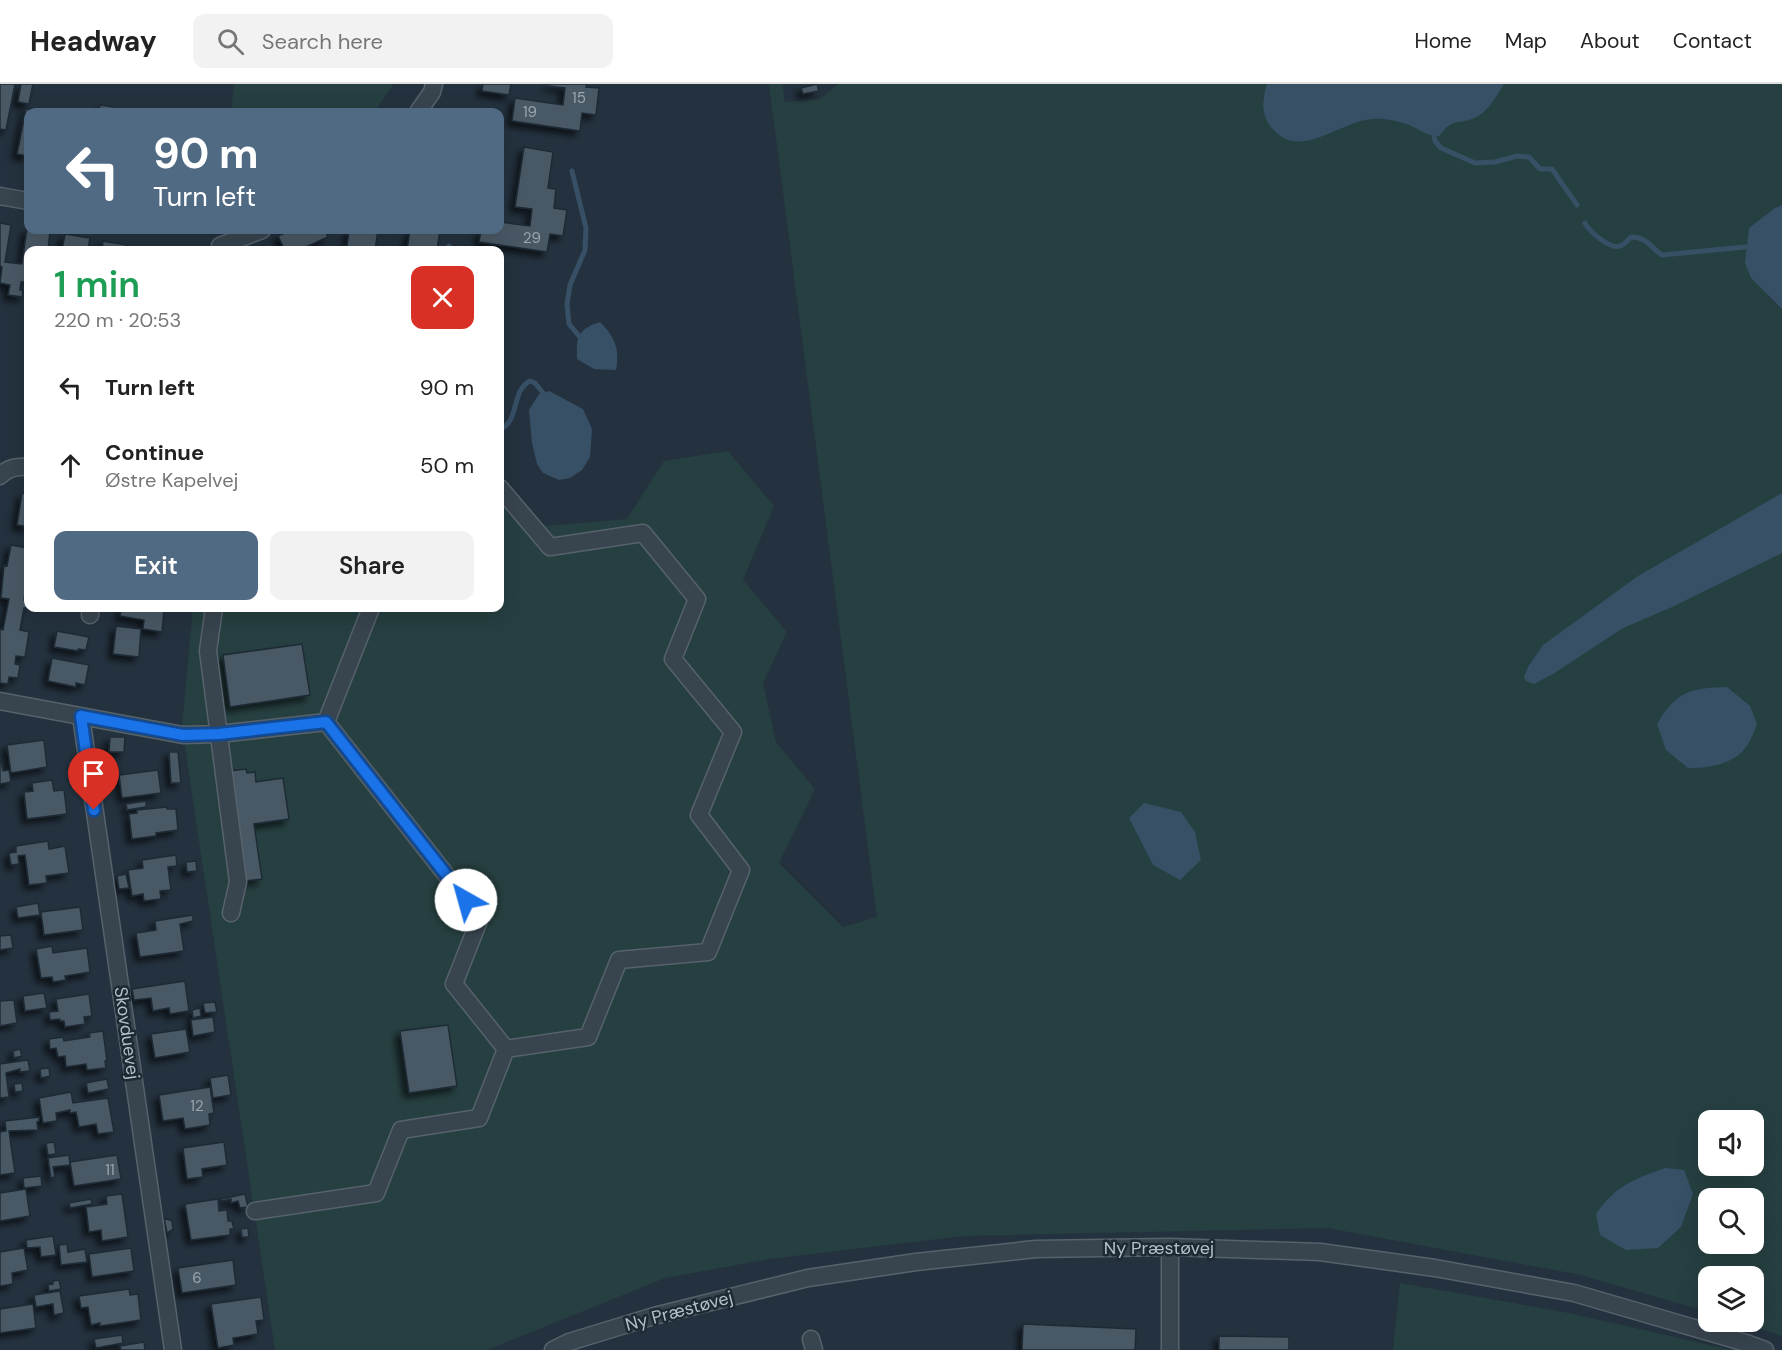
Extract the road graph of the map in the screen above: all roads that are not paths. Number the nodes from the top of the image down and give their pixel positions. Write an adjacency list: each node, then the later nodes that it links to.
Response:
1 (434, 84): 2 (street)
2 (421, 108)
3 (0, 196): 4 (street)
4 (24, 200)
5 (254, 238): 6 (street)
6 (220, 246)
7 (24, 467): 8 (street)
8 (0, 476)
9 (504, 493): 17 (street)
10 (213, 612): 15 (street)
11 (368, 612): 14 (street)
12 (0, 701): 13 (street)
13 (81, 716): 15 (street); 20 (street, Skovduevej)
14 (326, 722): 15 (street); 17 (street)
15 (219, 734): 16 (street)
16 (231, 913)
17 (506, 1050): 18 (street)
18 (255, 1210)
19 (1170, 1247): 21 (street, Ny Præstøvej); 22 (street); 23 (street, Ny Præstøvej)
20 (173, 1350)
21 (554, 1350)
22 (1170, 1350)
23 (1765, 1350)

